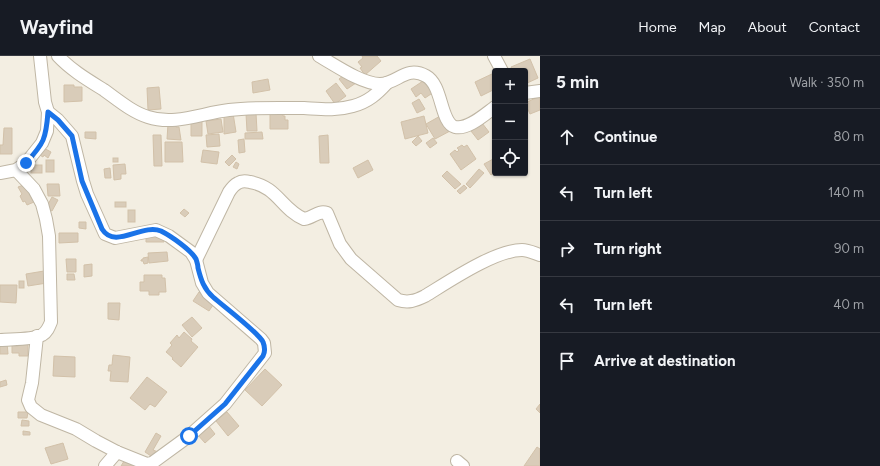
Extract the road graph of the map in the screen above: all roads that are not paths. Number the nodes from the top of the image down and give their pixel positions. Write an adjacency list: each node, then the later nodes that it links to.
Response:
1 (40, 56): 11 (street)
2 (58, 56): 7 (street)
3 (319, 56): 5 (street)
4 (494, 56): 6 (street)
5 (337, 60): 7 (street)
6 (500, 68)
7 (388, 84): 10 (street)
8 (540, 91): 9 (street)
9 (528, 93)
10 (492, 109)
11 (48, 112): 12 (street); 15 (street)
12 (16, 170): 13 (street); 16 (street)
13 (0, 173)
14 (540, 255): 15 (street)
15 (196, 260): 18 (street)
16 (37, 336): 17 (street); 18 (street)
17 (0, 340)
18 (117, 452): 19 (street)
19 (105, 466)

